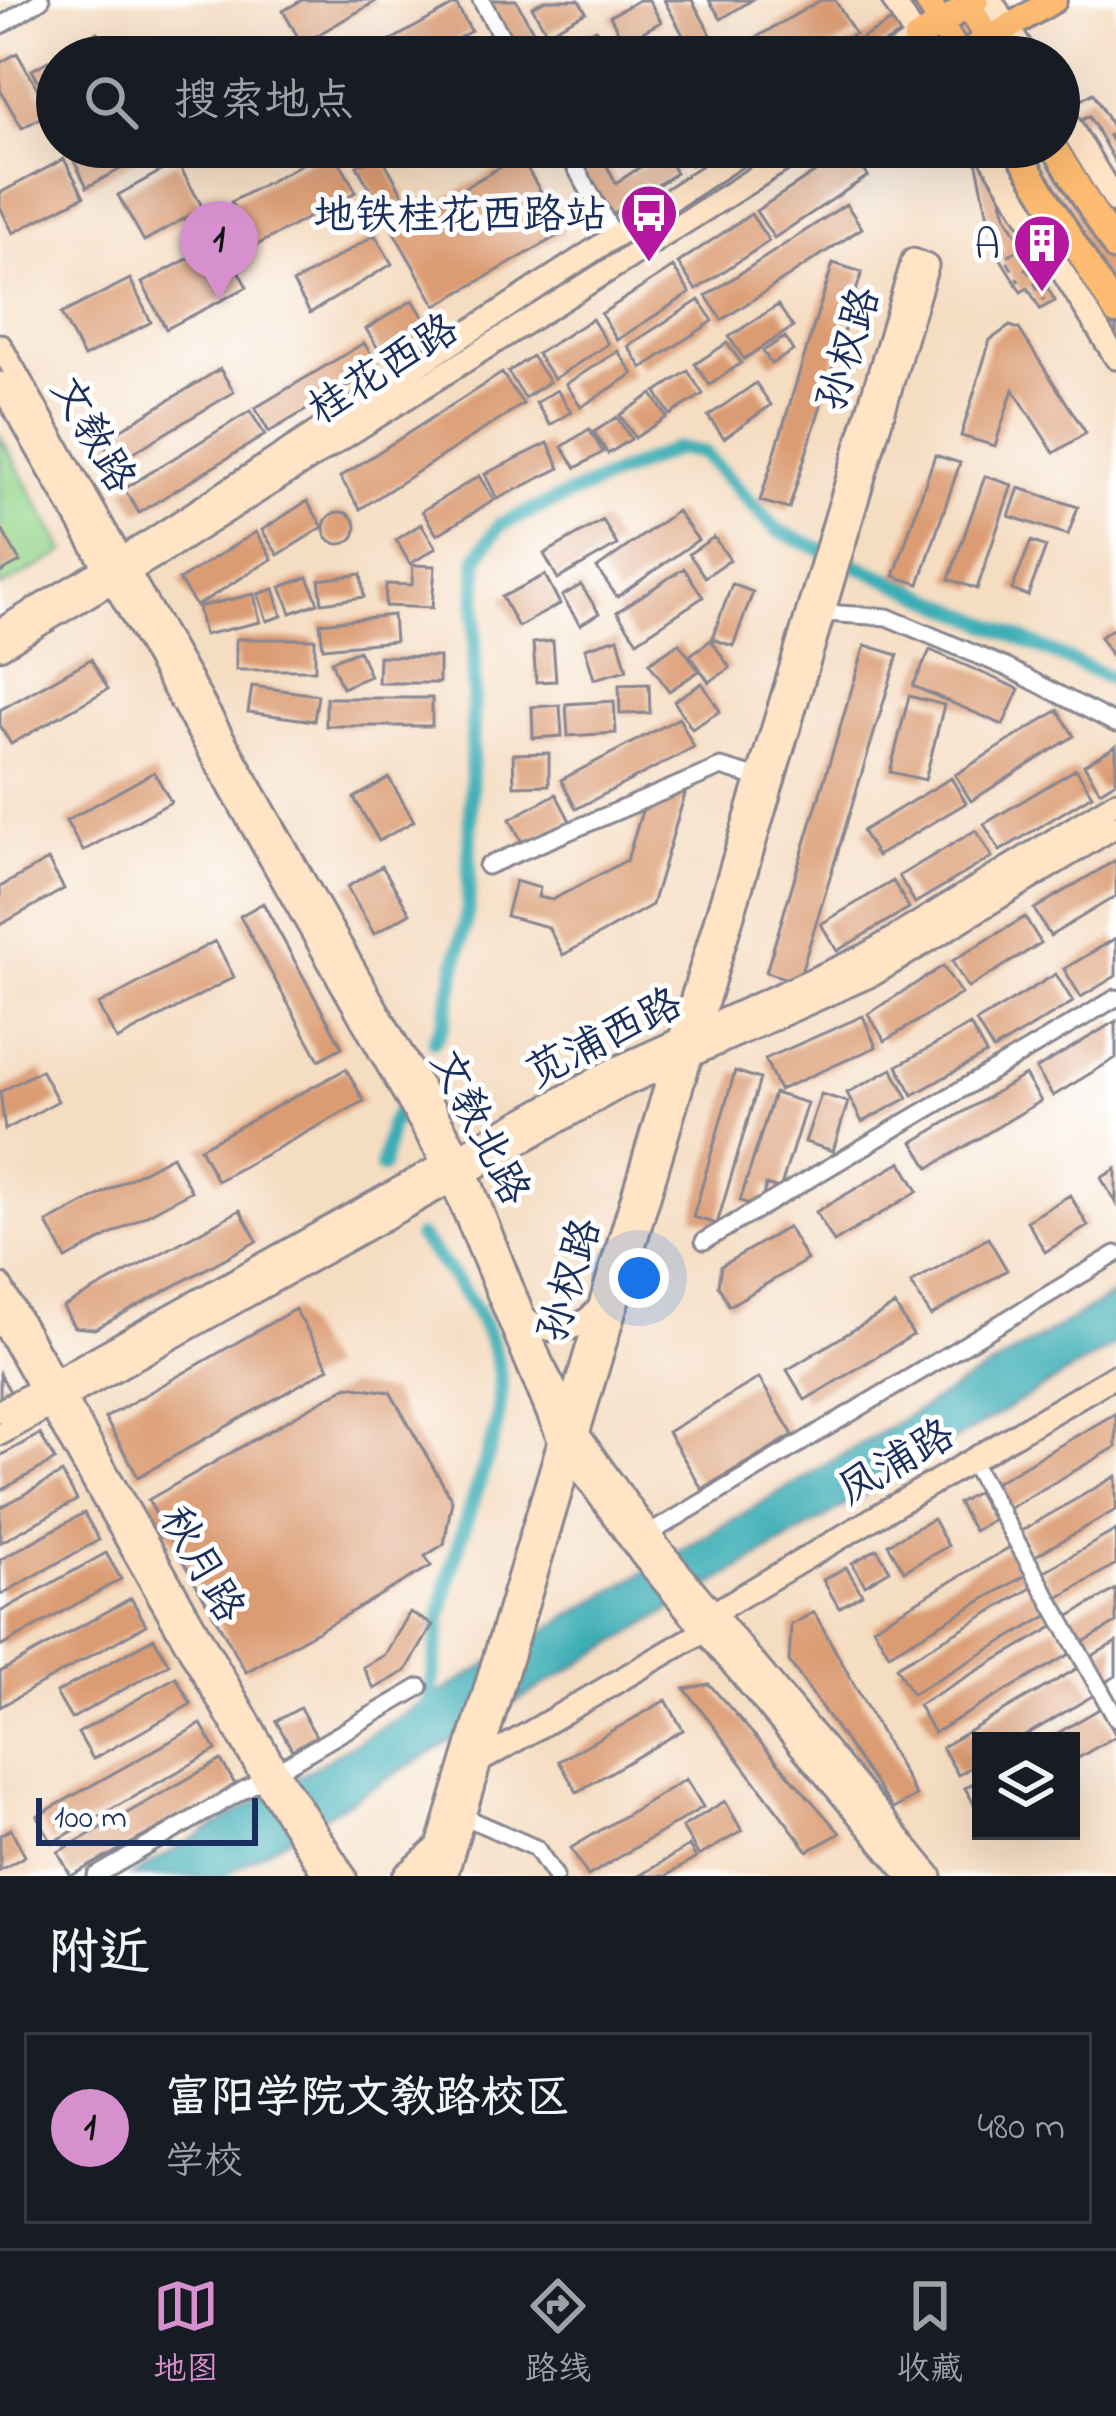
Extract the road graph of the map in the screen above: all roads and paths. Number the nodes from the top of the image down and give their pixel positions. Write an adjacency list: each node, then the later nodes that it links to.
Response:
1 (40, 0): 8 (street)
2 (481, 0): 9 (street)
3 (892, 0): 10 (street)
4 (927, 0): 7 (main road)
5 (1054, 0): 14 (main road)
6 (975, 1): 7 (main road); 13 (main road)
7 (941, 22): 11 (main road); 12 (main road)
8 (0, 26)
9 (501, 36)
10 (914, 36)
11 (931, 36)
12 (948, 36)
13 (995, 36)
14 (1007, 36)
15 (1108, 134): 17 (path)
16 (1080, 143): 24 (street)
17 (1116, 148)
18 (576, 168): 25 (street)
19 (719, 168): 25 (street, 桂花西路)
20 (770, 168): 36 (street, 桂花西路)
21 (998, 168): 33 (street)
22 (1028, 168): 31 (main road)
23 (1067, 168): 26 (main road)
24 (1116, 202)
25 (615, 237): 36 (street, 桂花西路)
26 (1116, 249)
27 (1016, 251): 29 (path)
28 (1024, 267): 30 (path)
29 (1019, 282)
30 (1044, 300)
31 (1116, 313)
32 (0, 345): 36 (street, 文教路)
33 (1116, 358)
34 (0, 382): 36 (street, 文教路)
35 (837, 540): 35 (street, 孙权路); 37 (street, 孙权路)
36 (118, 571): 38 (street, 桂花西路); 39 (street, 桂花西路); 47 (street, 文教北路)
37 (822, 599): 40 (street); 41 (street, 孙权路); 46 (street, 孙权路)
38 (0, 630)
39 (0, 648)
40 (1116, 724)
41 (758, 778): 44 (street); 46 (street, 孙权路)
42 (1116, 802): 46 (street, 苋浦西路)
43 (1116, 826): 46 (street, 苋浦西路)
44 (487, 866)
45 (1116, 998): 48 (street)
46 (686, 1046): 47 (street, 苋浦西路); 51 (street, 孙权路); 60 (street, 孙权路)
47 (457, 1170): 53 (street, 文教北路); 56 (street, 苋浦西路); 60 (street, 文教北路)
48 (704, 1241)
49 (1116, 1254): 63 (street)
50 (0, 1286): 56 (street, 秋月路)
51 (598, 1309): 53 (street); 58 (street, 孙权路)
52 (0, 1318): 56 (street, 秋月路)
53 (525, 1318): 58 (street, 文教北路)
54 (1116, 1376): 64 (street, 凤浦路)
55 (1116, 1390): 62 (street, 凤浦路)
56 (53, 1393): 57 (street, 苋浦西路); 59 (street, 苋浦西路); 68 (street, 秋月路)
57 (0, 1412)
58 (567, 1415): 60 (street, 文教北路)
59 (0, 1435)
60 (569, 1438): 61 (street, 孙权路); 63 (street, 文教北路); 67 (street, 孙权路)
61 (572, 1461): 63 (street, 文教北路); 67 (street, 孙权路)
62 (977, 1471): 64 (street, 凤浦路); 66 (street)
63 (649, 1545): 64 (street, 文教北路)
64 (705, 1615): 67 (street, 凤浦路); 77 (street, 文教北路); 78 (street, 文教北路)
65 (420, 1687): 68 (street)
66 (1116, 1718)
67 (477, 1751): 69 (street, 孙权路); 70 (street, 孙权路)
68 (270, 1775): 71 (street, 秋月路); 72 (street)
69 (465, 1816): 75 (street, 孙权路); 76 (street)
70 (439, 1845): 73 (street); 74 (street, 孙权路)
71 (330, 1870)
72 (96, 1876)
73 (404, 1876)
74 (429, 1876)
75 (446, 1876)
76 (555, 1876)
77 (909, 1876)
78 (932, 1876)

